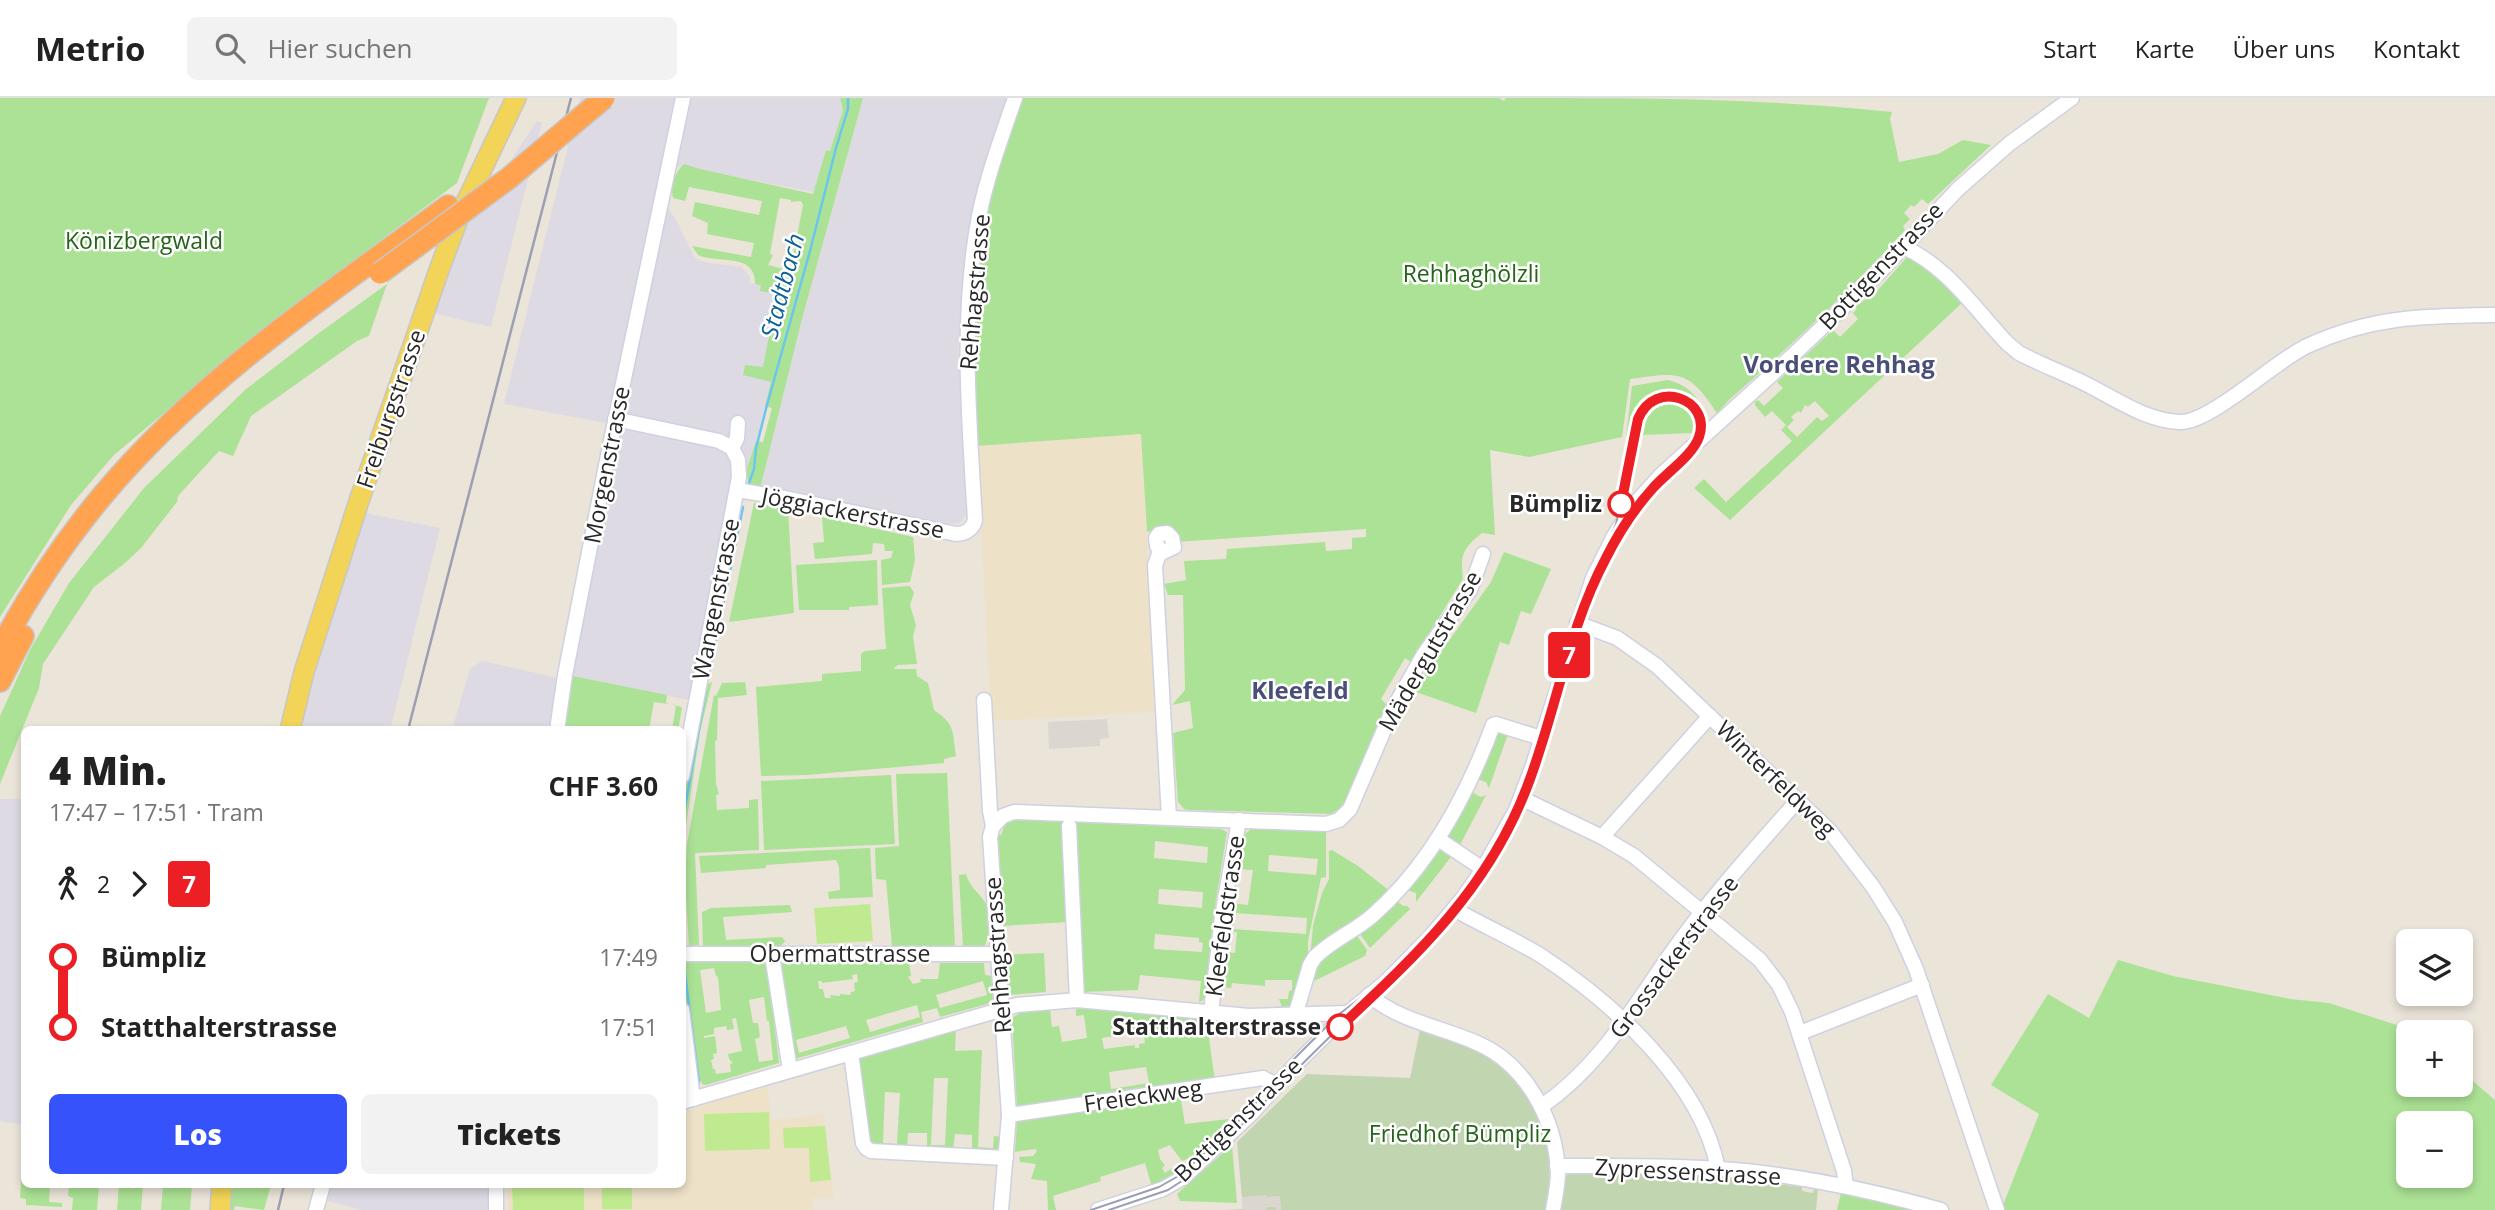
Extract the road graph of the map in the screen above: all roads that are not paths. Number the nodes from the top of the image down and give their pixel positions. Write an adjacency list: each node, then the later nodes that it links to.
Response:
1 (516, 98): 21 (main road, Freiburgstrasse)
2 (583, 98): 17 (highway)
3 (604, 98): 18 (highway, bridge)
4 (683, 98): 9 (street, Morgenstrasse)
5 (1015, 98): 13 (street, Rehhagstrasse)
6 (2072, 98): 7 (street, Bottigenstrasse)
7 (1903, 247): 8 (street); 16 (street, Bottigenstrasse)
8 (2495, 314)
9 (615, 419): 11 (street); 22 (street, Morgenstrasse)
10 (737, 424): 11 (street, Wangenstrasse)
11 (732, 448): 12 (street, Wangenstrasse)
12 (737, 490): 13 (street, Jöggiackerstrasse); 24 (street, Wangenstrasse)
13 (968, 531)
14 (1162, 552): 27 (street)
15 (1483, 554): 28 (street, Mädergutstrasse)
16 (1577, 623): 20 (street, Winterfeldweg); 23 (street, Bottigenstrasse)
17 (0, 649)
18 (0, 681)
19 (984, 700): 29 (street, Rehhagstrasse)
20 (1710, 716): 26 (street, Winterfeldweg); 31 (street)
21 (291, 726)
22 (558, 726)
23 (1541, 738): 25 (street, Bottigenstrasse); 32 (street)
24 (686, 755)
25 (1521, 798): 31 (street); 33 (street, Bottigenstrasse)
26 (1798, 800): 35 (street, Grossackerstrasse); 39 (street, Winterfeldweg)
27 (1169, 818): 28 (street, Mädergutstrasse); 29 (street, Mädergutstrasse)
28 (1239, 820): 43 (street, Kleefeldstrasse)
29 (993, 826): 37 (street, Rehhagstrasse)
30 (1069, 826): 41 (street)
31 (1602, 837): 35 (street)
32 (1438, 838): 33 (street); 45 (street)
33 (1483, 869): 34 (street, Bottigenstrasse)
34 (1454, 909): 40 (street, Bottigenstrasse); 46 (street)
35 (1703, 911): 46 (street, Grossackerstrasse); 47 (street)
36 (686, 954): 38 (street, Obermattstrasse)
37 (998, 954): 38 (street, Obermattstrasse); 42 (street, Rehhagstrasse)
38 (772, 955): 49 (street)
39 (1922, 985): 47 (street); 69 (street, Winterfeldweg)
40 (1369, 995): 44 (street, Bottigenstrasse); 53 (street)
41 (1077, 1000): 42 (street); 43 (street)
42 (1002, 1009): 48 (street); 54 (street, Rehhagstrasse)
43 (1211, 1012): 45 (street)
44 (1348, 1013): 45 (street); 51 (street, Bottigenstrasse)
45 (1295, 1016)
46 (1625, 1023): 53 (street, Grossackerstrasse); 57 (street)
47 (1800, 1033): 58 (street)
48 (851, 1053): 49 (street); 55 (street)
49 (790, 1070): 52 (street)
50 (686, 1071): 52 (street)
51 (1276, 1085): 54 (street, Freieckweg); 66 (street, Bottigenstrasse)
52 (688, 1101)
53 (1542, 1106): 56 (street)
54 (1009, 1115): 55 (street, Rehhagstrasse)
55 (1006, 1158): 65 (street, Rehhagstrasse)
56 (1557, 1166): 57 (street, Zypressenstrasse); 67 (street)
57 (1718, 1168): 58 (street, Zypressenstrasse)
58 (1846, 1186): 68 (street, Zypressenstrasse)
59 (222, 1188): 62 (main road)
60 (322, 1188): 63 (street)
61 (496, 1188): 64 (street)
62 (220, 1210)
63 (316, 1210)
64 (496, 1210)
65 (1001, 1210)
66 (1098, 1210)
67 (1553, 1210)
68 (1941, 1210)
69 (1997, 1210)

